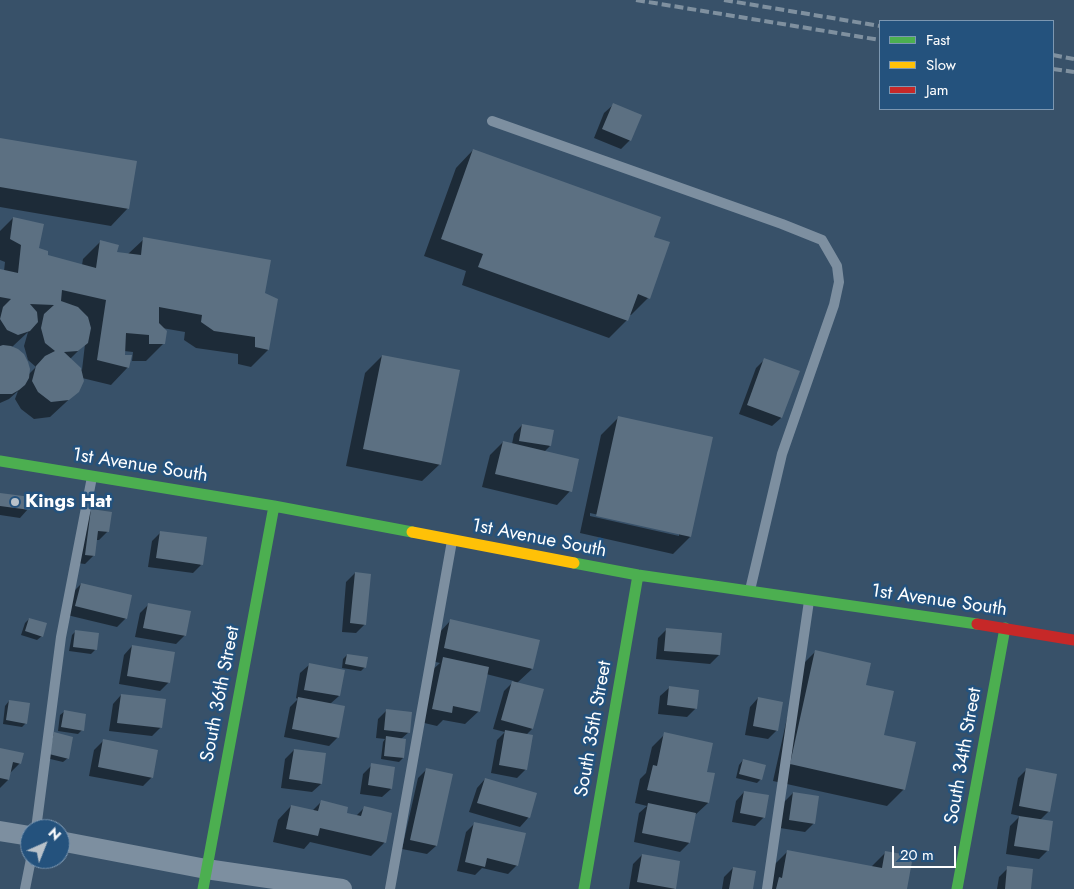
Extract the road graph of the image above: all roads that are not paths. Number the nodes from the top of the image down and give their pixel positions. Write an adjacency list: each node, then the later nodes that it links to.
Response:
1 (492, 120): 7 (lane)
2 (0, 461): 3 (street, 1st Avenue South)
3 (92, 476): 4 (street, 1st Avenue South); 11 (lane)
4 (274, 506): 5 (street, 1st Avenue South); 16 (street, South 36th Street)
5 (452, 540): 6 (street, 1st Avenue South); 20 (lane)
6 (638, 575): 7 (street, 1st Avenue South); 21 (street, South 35th Street)
7 (750, 591): 8 (street, 1st Avenue South)
8 (809, 600): 9 (street, 1st Avenue South); 22 (lane)
9 (1005, 628): 10 (street, 1st Avenue South); 23 (street, South 34th Street)
10 (1074, 640)
11 (37, 819)
12 (0, 831): 13 (street)
13 (20, 834)
14 (70, 843): 16 (street)
15 (29, 869): 17 (lane)
16 (206, 869): 18 (street, South 36th Street); 19 (street)
17 (25, 889)
18 (203, 889)
19 (342, 889)
20 (390, 889)
21 (584, 889)
22 (767, 889)
23 (957, 889)

